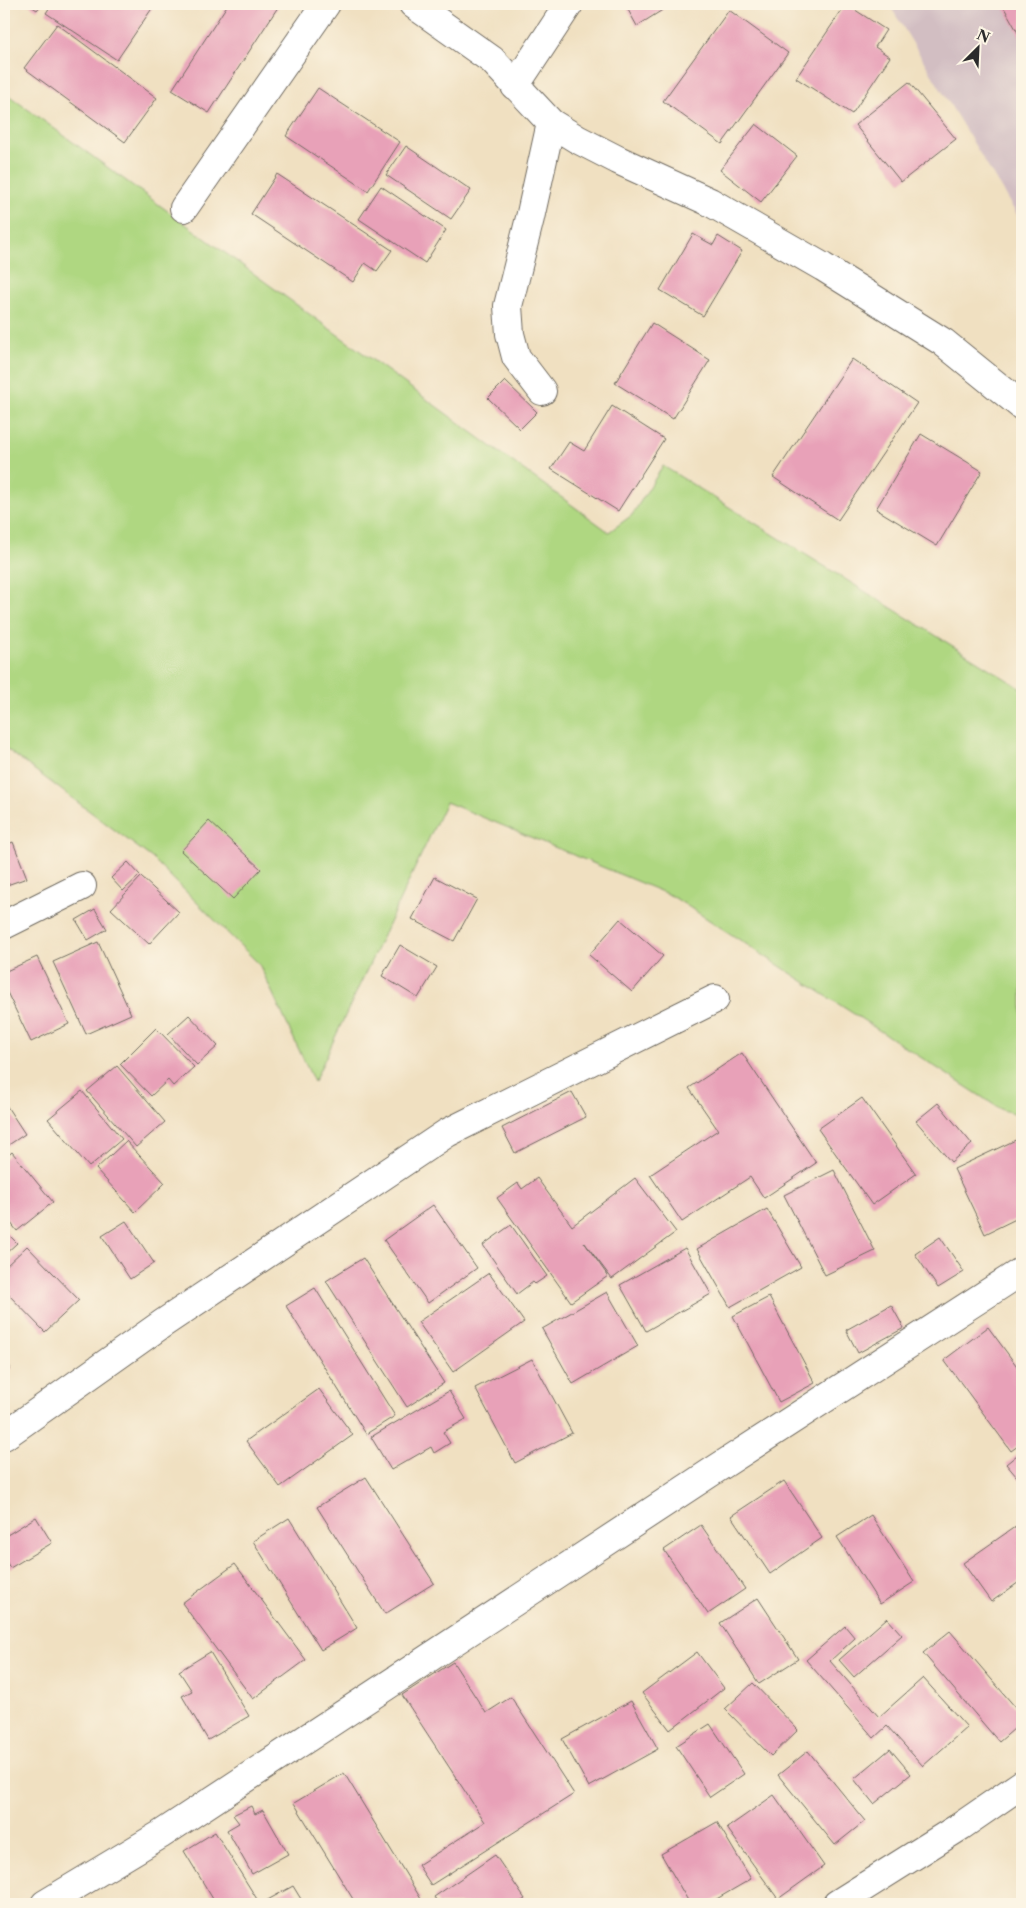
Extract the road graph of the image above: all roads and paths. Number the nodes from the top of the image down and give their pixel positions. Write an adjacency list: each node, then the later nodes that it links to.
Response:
1 (326, 4): 6 (street)
2 (413, 4): 4 (street)
3 (569, 4): 4 (street)
4 (515, 86): 5 (street)
5 (551, 123): 7 (street); 8 (street)
6 (184, 208)
7 (542, 391)
8 (1022, 406)
9 (82, 886): 10 (street)
10 (4, 925)
11 (715, 999): 13 (street)
12 (1022, 1271): 15 (street)
13 (4, 1436)
14 (1022, 1784): 16 (street)
15 (46, 1904)
16 (837, 1904)

